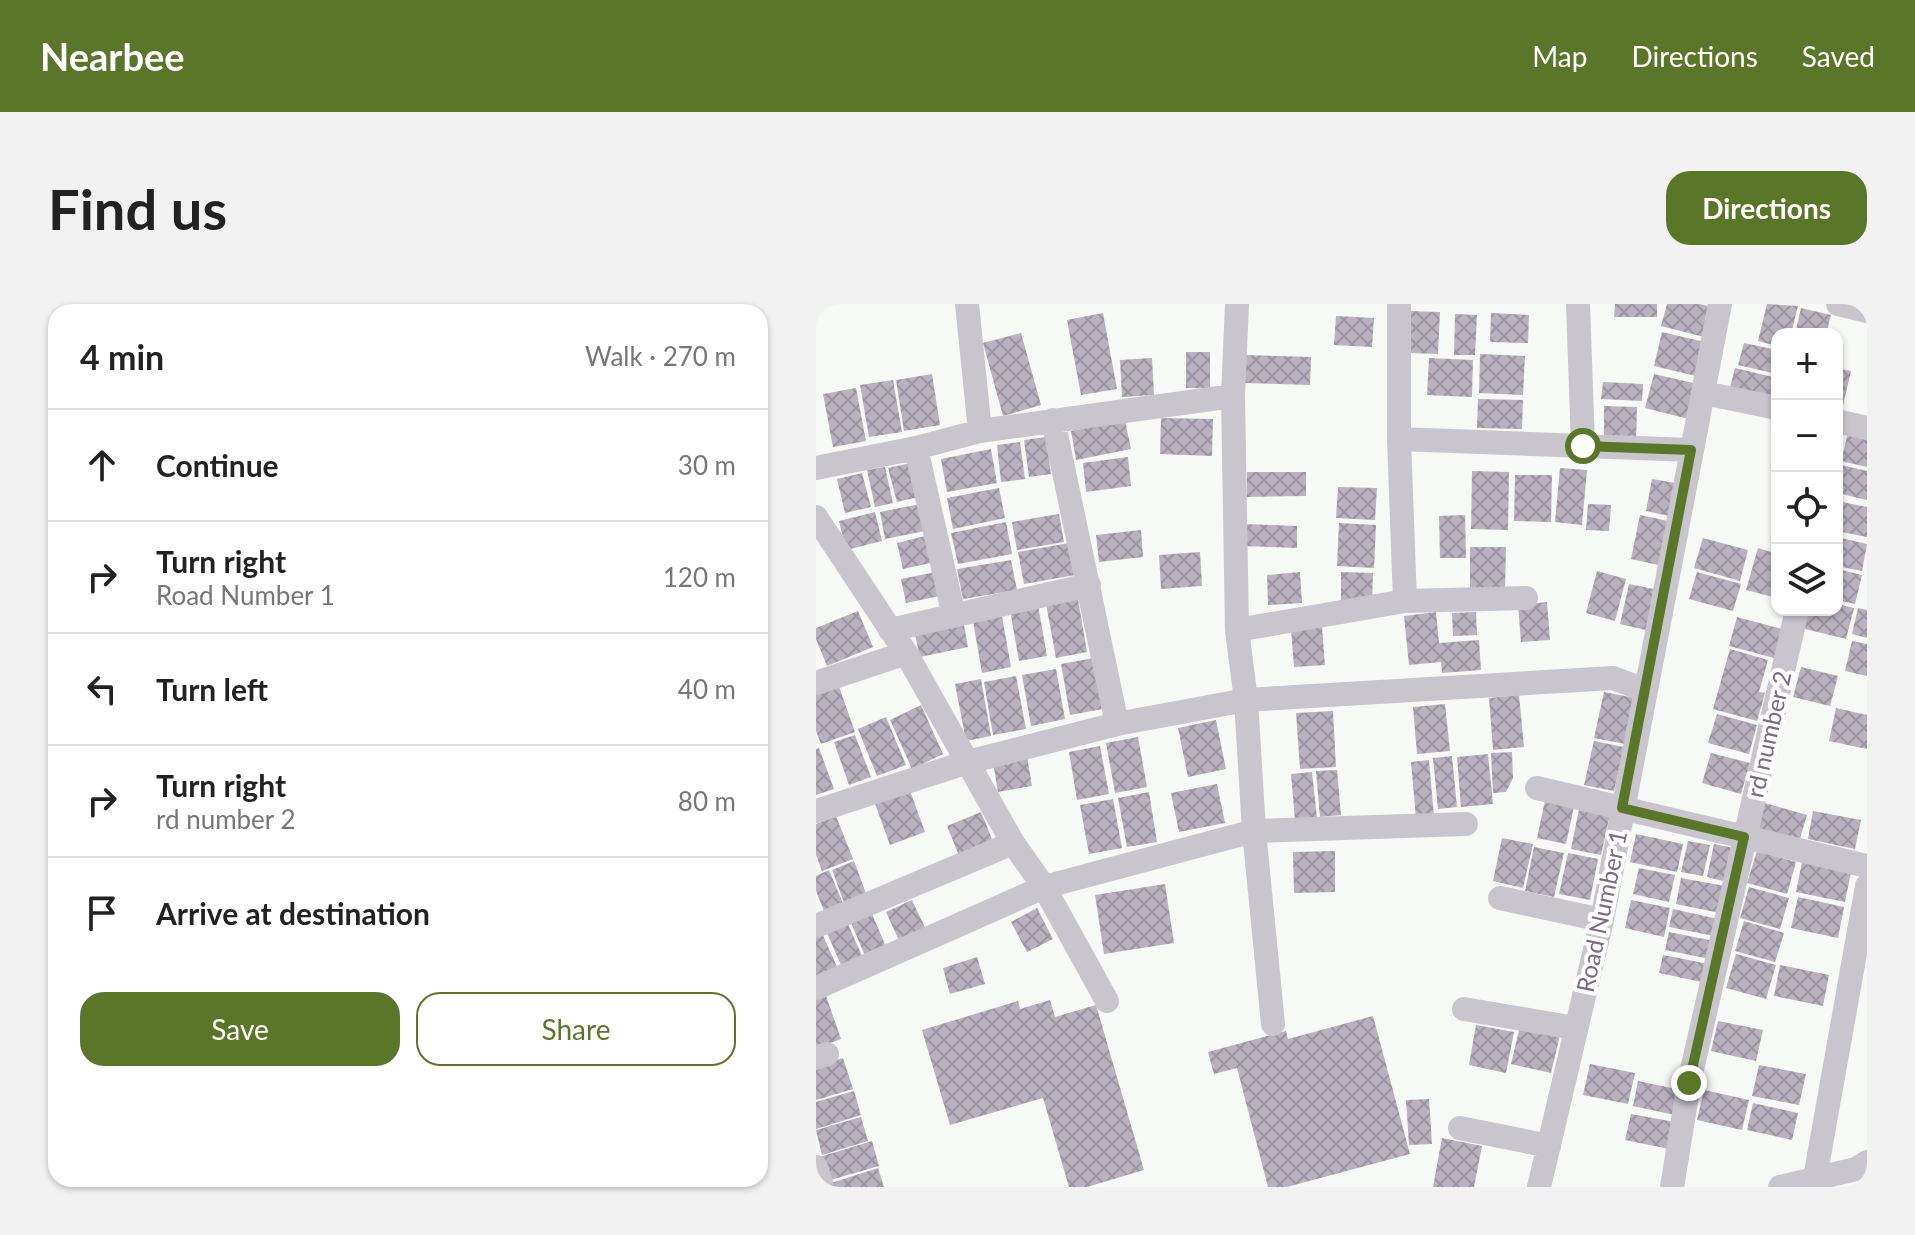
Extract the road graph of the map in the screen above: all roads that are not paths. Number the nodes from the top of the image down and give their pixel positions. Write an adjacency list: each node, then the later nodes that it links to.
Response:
1 (967, 304): 14 (street)
2 (1237, 304): 9 (street)
3 (1399, 304): 15 (street)
4 (1578, 304): 16 (street)
5 (1720, 304): 8 (street, Road Number 1)
6 (1838, 304): 7 (street)
7 (1867, 311)
8 (1704, 393): 10 (street); 18 (street, Road Number 1)
9 (1233, 396): 11 (street); 27 (street)
10 (1771, 407)
11 (1053, 420): 14 (street); 21 (street)
12 (1843, 426): 13 (street)
13 (1867, 428)
14 (980, 431): 17 (street)
15 (1399, 439): 16 (street); 23 (street)
16 (1583, 446): 18 (street)
17 (916, 448): 19 (street); 24 (street)
18 (1691, 450): 30 (street, Road Number 1)
19 (816, 468)
20 (819, 527): 26 (street)
21 (1089, 585): 24 (street); 32 (street)
22 (1526, 598): 23 (street)
23 (1405, 601): 27 (street)
24 (954, 616): 26 (street)
25 (1796, 616): 39 (street, rd number 2)
26 (890, 630): 28 (street)
27 (1237, 630): 31 (street)
28 (906, 653): 29 (street); 33 (street)
29 (816, 683)
30 (1645, 690): 31 (street); 35 (street, Road Number 1)
31 (1246, 700): 32 (street); 38 (street)
32 (1117, 724): 33 (street)
33 (968, 762): 36 (street); 40 (street)
34 (1537, 788): 35 (street)
35 (1622, 808): 39 (street); 45 (street, Road Number 1)
36 (816, 811)
37 (1466, 824): 38 (street)
38 (1254, 831): 43 (street); 50 (street)
39 (1744, 837): 41 (street); 59 (street, rd number 2)
40 (1013, 843): 43 (street); 46 (street)
41 (1867, 866)
42 (1867, 886): 56 (street)
43 (1044, 887): 47 (street); 48 (street)
44 (1500, 898): 45 (street)
45 (1602, 920): 51 (street, Road Number 1)
46 (816, 926)
47 (816, 988)
48 (1107, 1001)
49 (1464, 1009): 51 (street)
50 (1273, 1024)
51 (1575, 1028): 53 (street, Road Number 1)
52 (1460, 1128): 53 (street)
53 (1549, 1146): 58 (street, Road Number 1)
54 (816, 1167): 57 (street)
55 (1863, 1167): 56 (street)
56 (1798, 1184)
57 (822, 1187)
58 (1539, 1187)
59 (1672, 1187)

